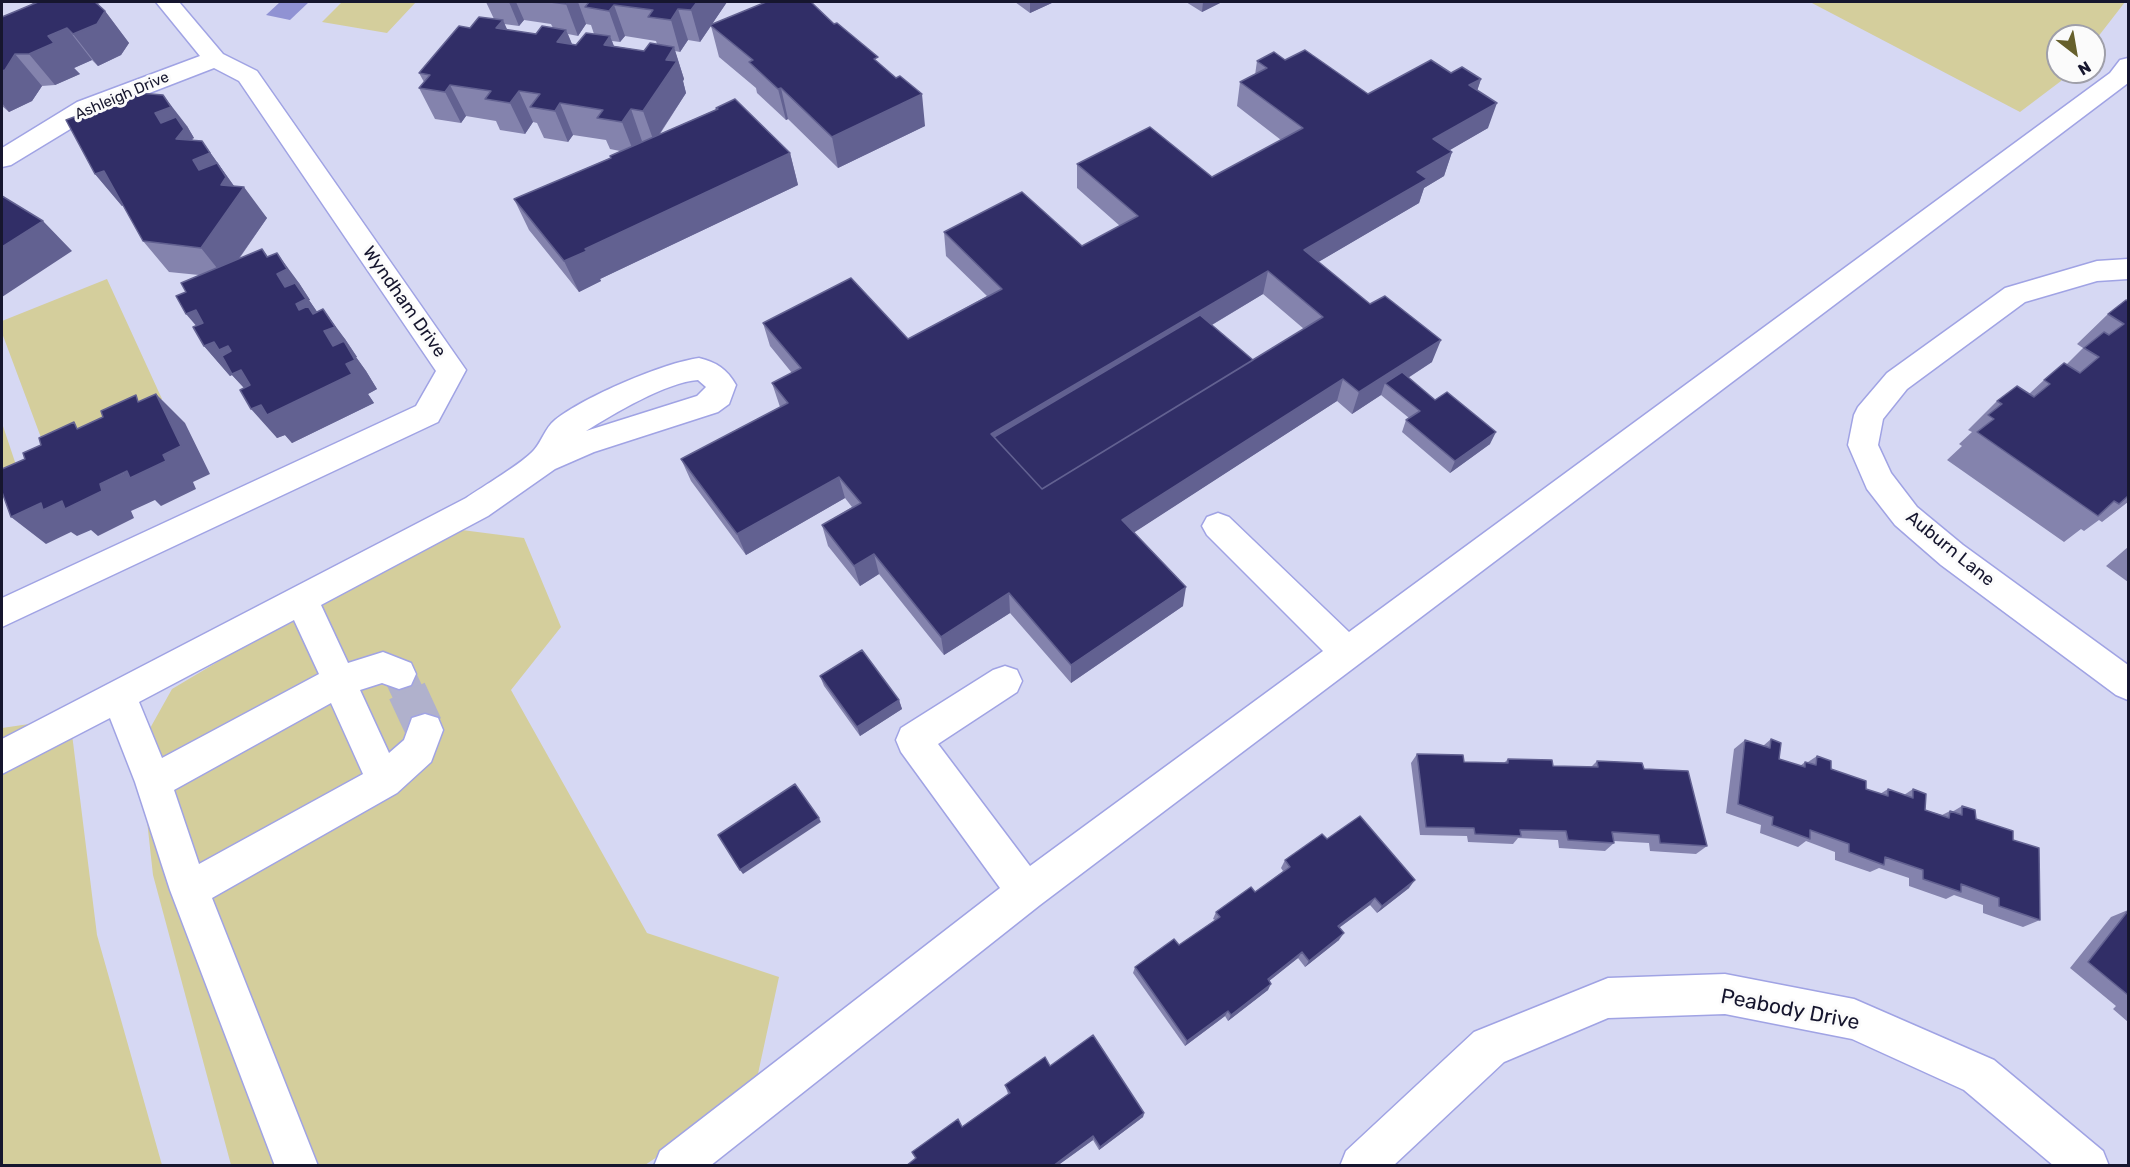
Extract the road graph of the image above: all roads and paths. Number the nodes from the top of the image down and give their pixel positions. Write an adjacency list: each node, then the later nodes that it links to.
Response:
1 (166, 2): 2 (street, Wyndham Drive)
2 (215, 59): 4 (street, Ashleigh Drive); 9 (street, Wyndham Drive)
3 (2128, 65): 10 (street)
4 (2, 159)
5 (2128, 269): 14 (street, Auburn Lane)
6 (544, 460): 6 (street); 8 (street)
7 (1218, 526): 10 (street)
8 (302, 599): 12 (street); 15 (street)
9 (2, 613)
10 (1348, 653): 21 (street)
11 (399, 674): 12 (street)
12 (339, 681): 18 (street); 19 (street)
13 (1005, 681): 21 (street)
14 (2128, 684)
15 (119, 695): 17 (street); 18 (street)
16 (425, 730): 19 (street)
17 (2, 757)
18 (153, 782): 20 (street)
19 (384, 782): 20 (street)
20 (189, 890): 22 (street)
21 (1026, 891): 23 (street)
22 (297, 1166)
23 (675, 1166)
24 (1361, 1166): 25 (street, Peabody Drive)
25 (2088, 1166)

